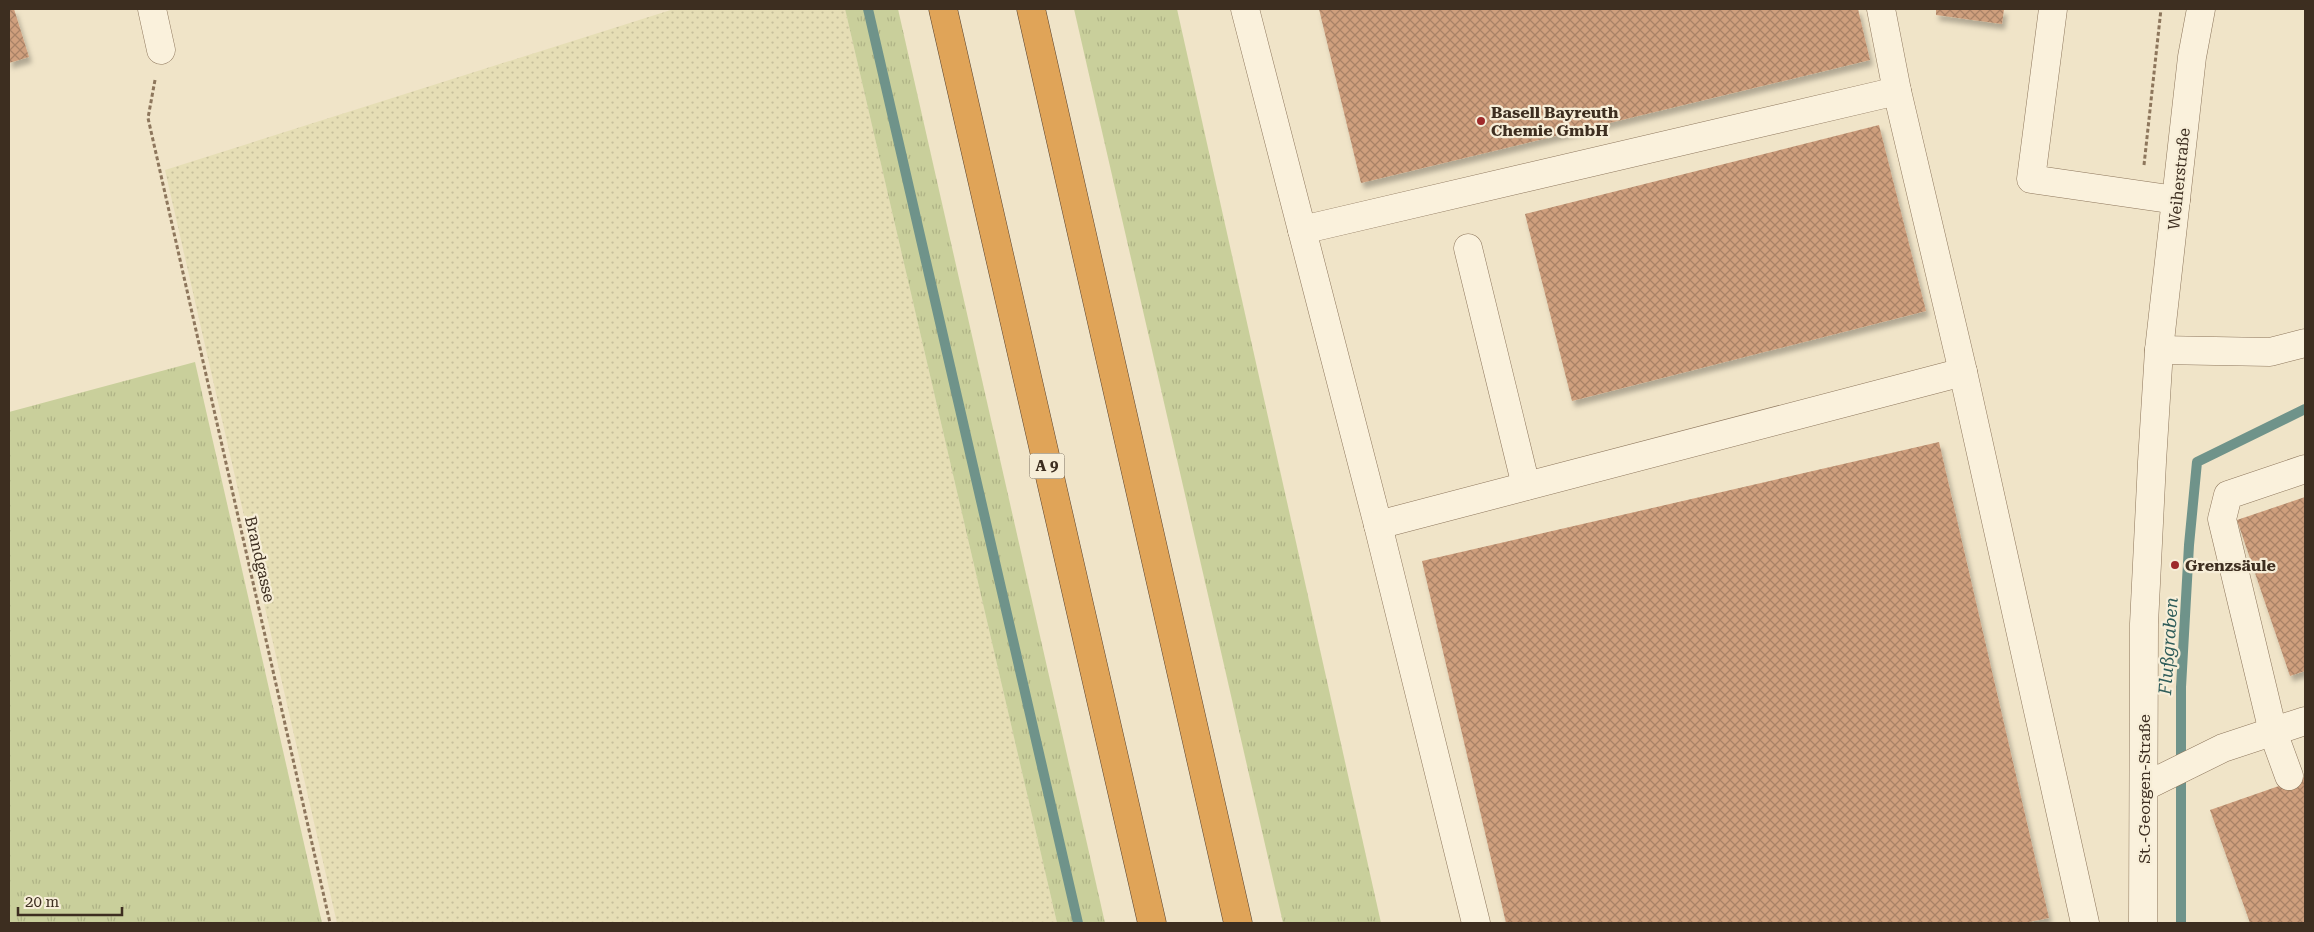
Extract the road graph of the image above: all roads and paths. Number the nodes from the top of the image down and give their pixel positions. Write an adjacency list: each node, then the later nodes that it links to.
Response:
1 (152, 9): 8 (street)
2 (943, 9): 25 (highway, A 9)
3 (1031, 9): 26 (highway)
4 (1245, 9): 11 (street)
5 (1881, 9): 9 (street)
6 (2054, 9): 10 (street)
7 (2200, 9): 10 (street, Weiherstraße)
8 (161, 50): 24 (path, Brandgasse)
9 (1897, 91): 11 (street); 15 (street)
10 (2176, 200): 14 (street, Weiherstraße)
11 (1302, 230): 18 (street)
12 (1468, 248): 17 (street)
13 (2305, 343): 14 (street)
14 (2159, 350): 19 (street, Weiherstraße)
15 (1963, 372): 17 (street); 28 (street)
16 (2305, 468): 21 (street)
17 (1526, 486): 18 (street)
18 (1378, 525): 27 (street)
19 (2144, 624): 23 (street, St.-Georgen-Straße)
20 (2305, 721): 21 (street)
21 (2273, 732): 22 (street); 23 (street)
22 (2289, 776)
23 (2151, 783): 29 (street, St.-Georgen-Straße)
24 (330, 923)
25 (1152, 923)
26 (1238, 923)
27 (1476, 923)
28 (2085, 923)
29 (2143, 923)

